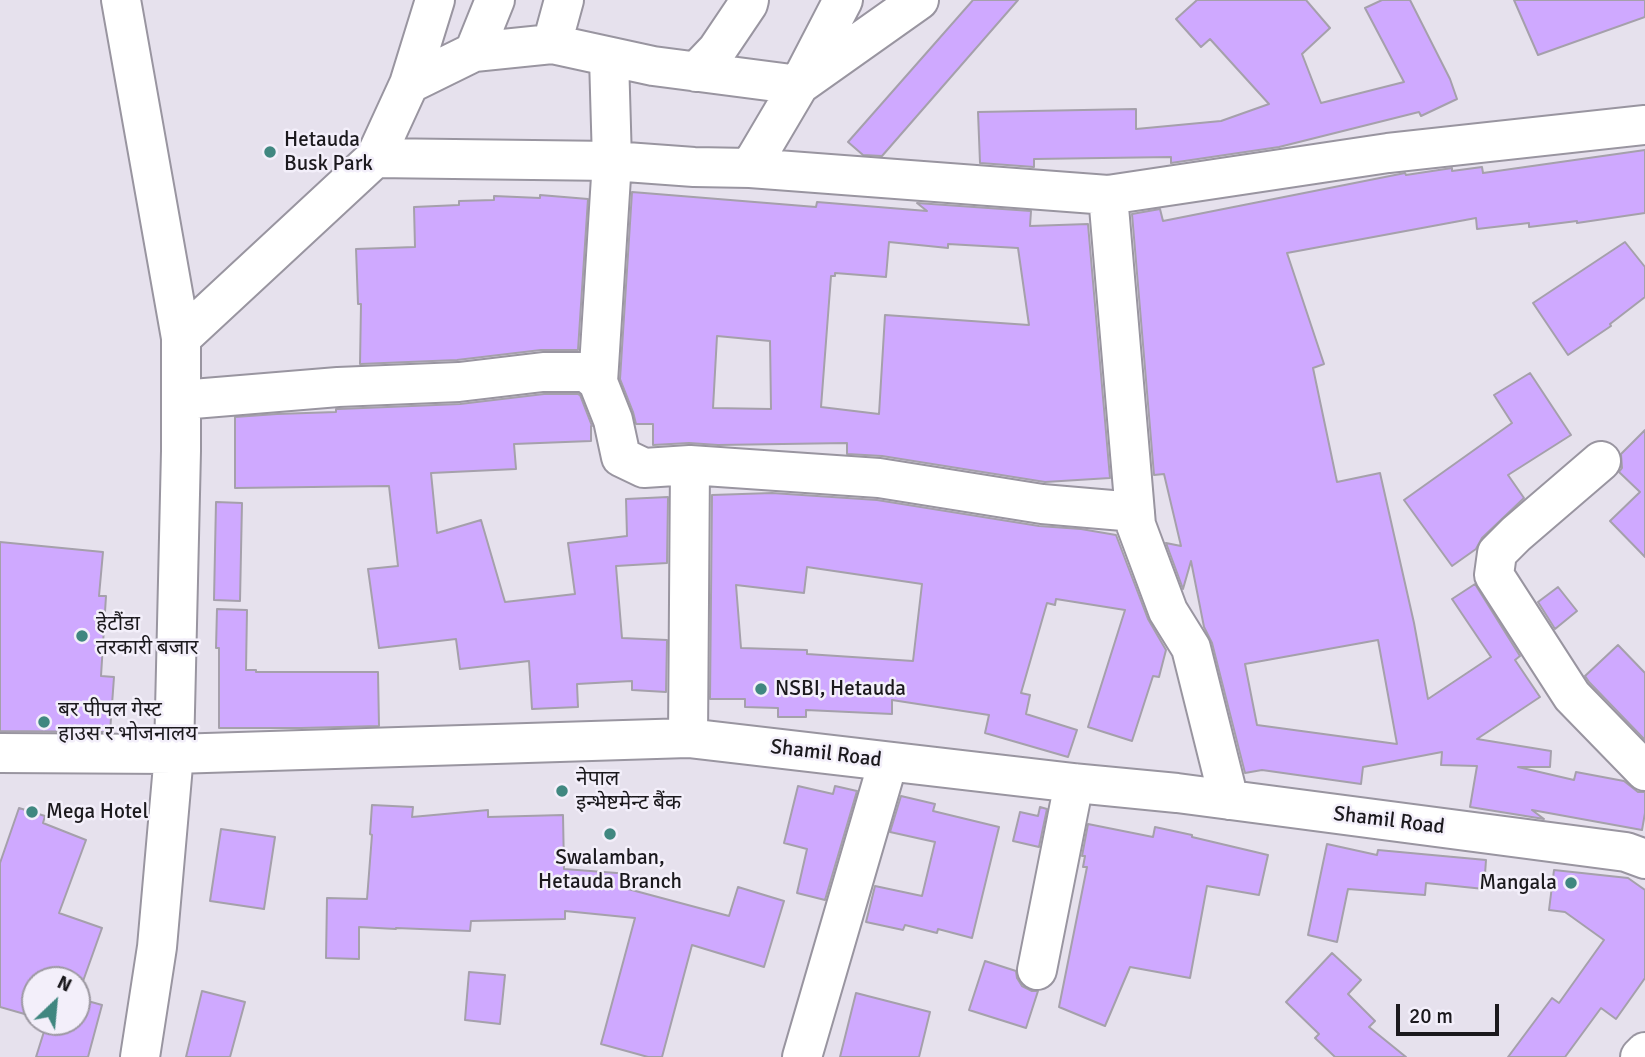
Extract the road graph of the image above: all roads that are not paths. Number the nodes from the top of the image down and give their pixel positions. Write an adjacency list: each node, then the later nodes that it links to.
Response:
1 (121, 0): 19 (main road)
2 (435, 0): 12 (main road)
3 (495, 0): 9 (main road)
4 (564, 0): 8 (main road)
5 (749, 0): 11 (main road)
6 (843, 0): 13 (main road)
7 (919, 0): 13 (main road)
8 (552, 44): 9 (main road); 10 (main road)
9 (474, 51): 12 (main road)
10 (610, 58): 11 (main road); 16 (main road)
11 (696, 72): 13 (main road)
12 (409, 83): 15 (main road)
13 (799, 85): 17 (main road)
14 (1645, 125): 18 (main road)
15 (375, 158): 16 (main road); 19 (main road)
16 (612, 161): 17 (main road); 20 (main road)
17 (750, 169): 18 (main road)
18 (1108, 195): 24 (main road)
19 (181, 338): 21 (main road)
20 (598, 382): 21 (main road); 23 (main road)
21 (181, 400): 27 (main road)
22 (1601, 461): 29 (main road)
23 (690, 465): 24 (main road); 25 (main road)
24 (1135, 512): 31 (main road)
25 (688, 738): 27 (main road, Shamil Road); 28 (main road, Shamil Road)
26 (0, 753): 27 (main road, Shamil Road)
27 (174, 754): 35 (main road)
28 (888, 762): 30 (main road, Shamil Road); 36 (main road)
29 (1645, 771)
30 (1074, 783): 31 (main road, Shamil Road); 33 (main road)
31 (1229, 800): 32 (main road, Shamil Road)
32 (1645, 859)
33 (1037, 970)
34 (1645, 1052): 37 (main road)
35 (140, 1057)
36 (802, 1057)
37 (1640, 1057)

